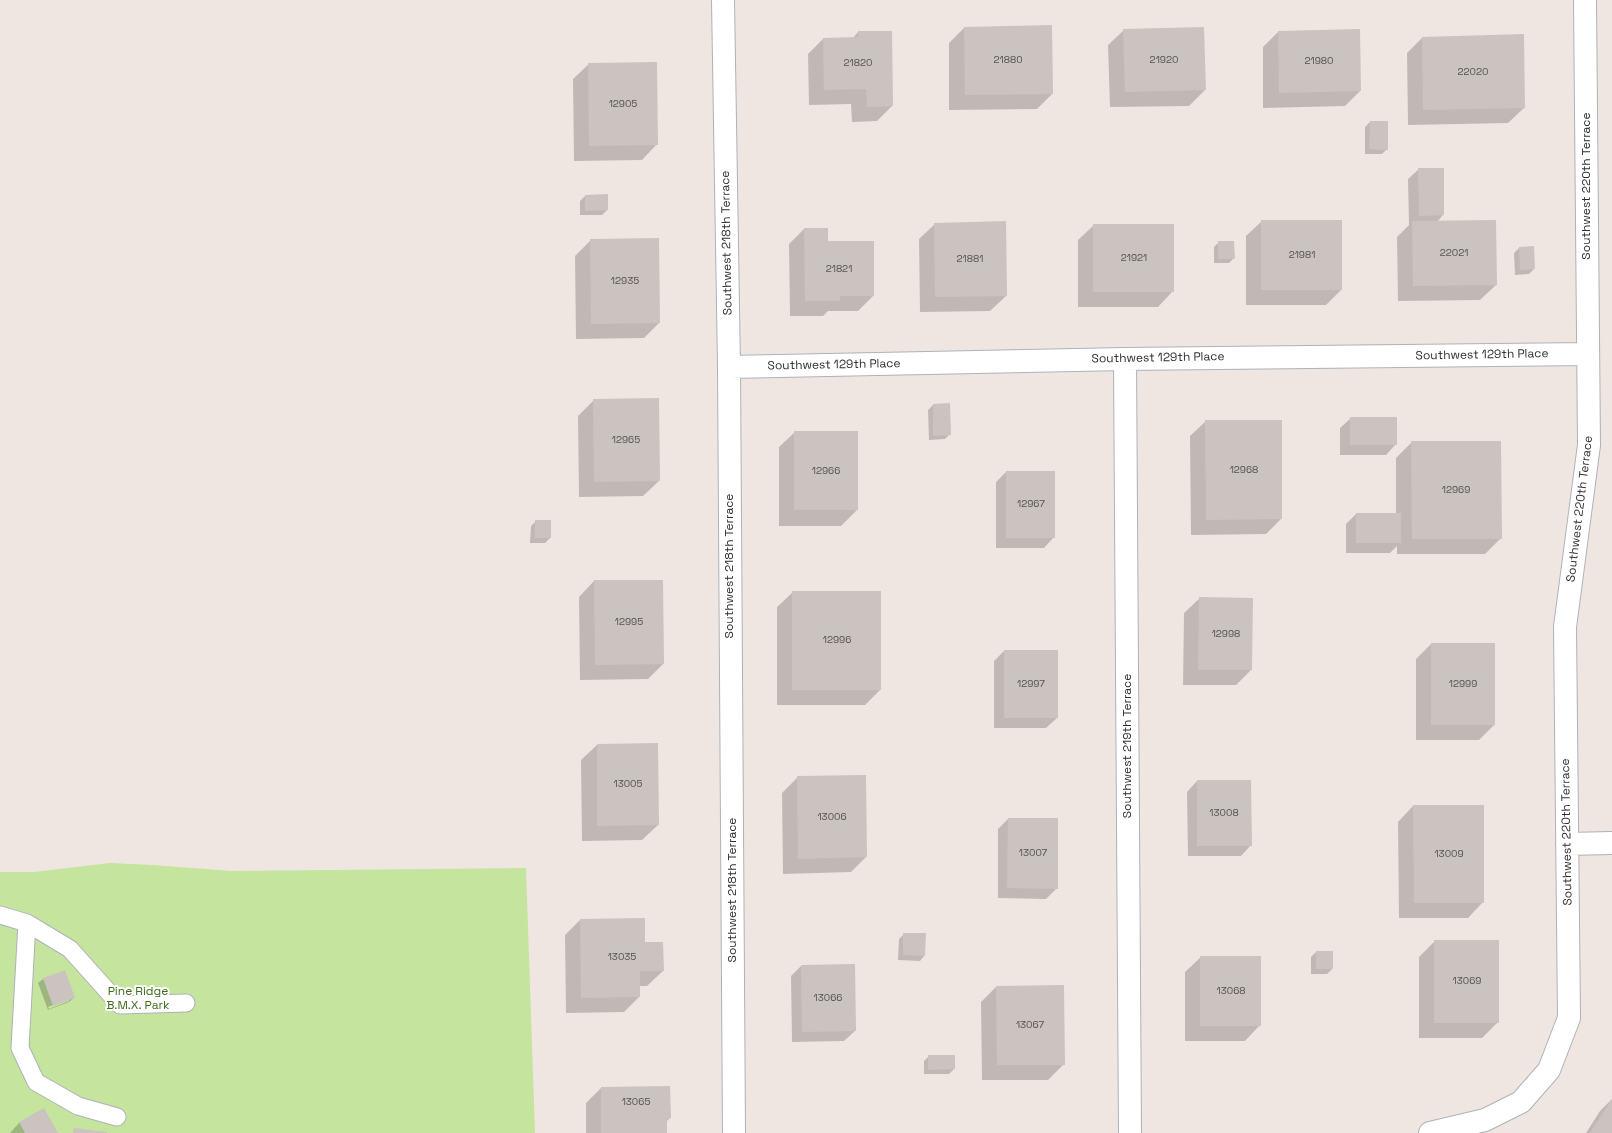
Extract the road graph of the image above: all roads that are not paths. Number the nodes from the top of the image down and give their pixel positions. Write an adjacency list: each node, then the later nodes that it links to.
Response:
1 (723, 0): 5 (street, Southwest 218th Terrace)
2 (1585, 0): 3 (street, Southwest 220th Terrace)
3 (1588, 354): 4 (street, Southwest 129th Place); 7 (street, Southwest 220th Terrace)
4 (1125, 359): 5 (street, Southwest 129th Place); 13 (street, Southwest 219th Terrace)
5 (729, 367): 12 (street, Southwest 218th Terrace)
6 (1612, 843): 7 (street)
7 (1567, 844): 14 (street, Southwest 220th Terrace)
8 (0, 916): 9 (lane)
9 (27, 923): 10 (lane); 11 (lane)
10 (186, 1003)
11 (117, 1117)
12 (734, 1133)
13 (1130, 1133)
14 (1430, 1133)

